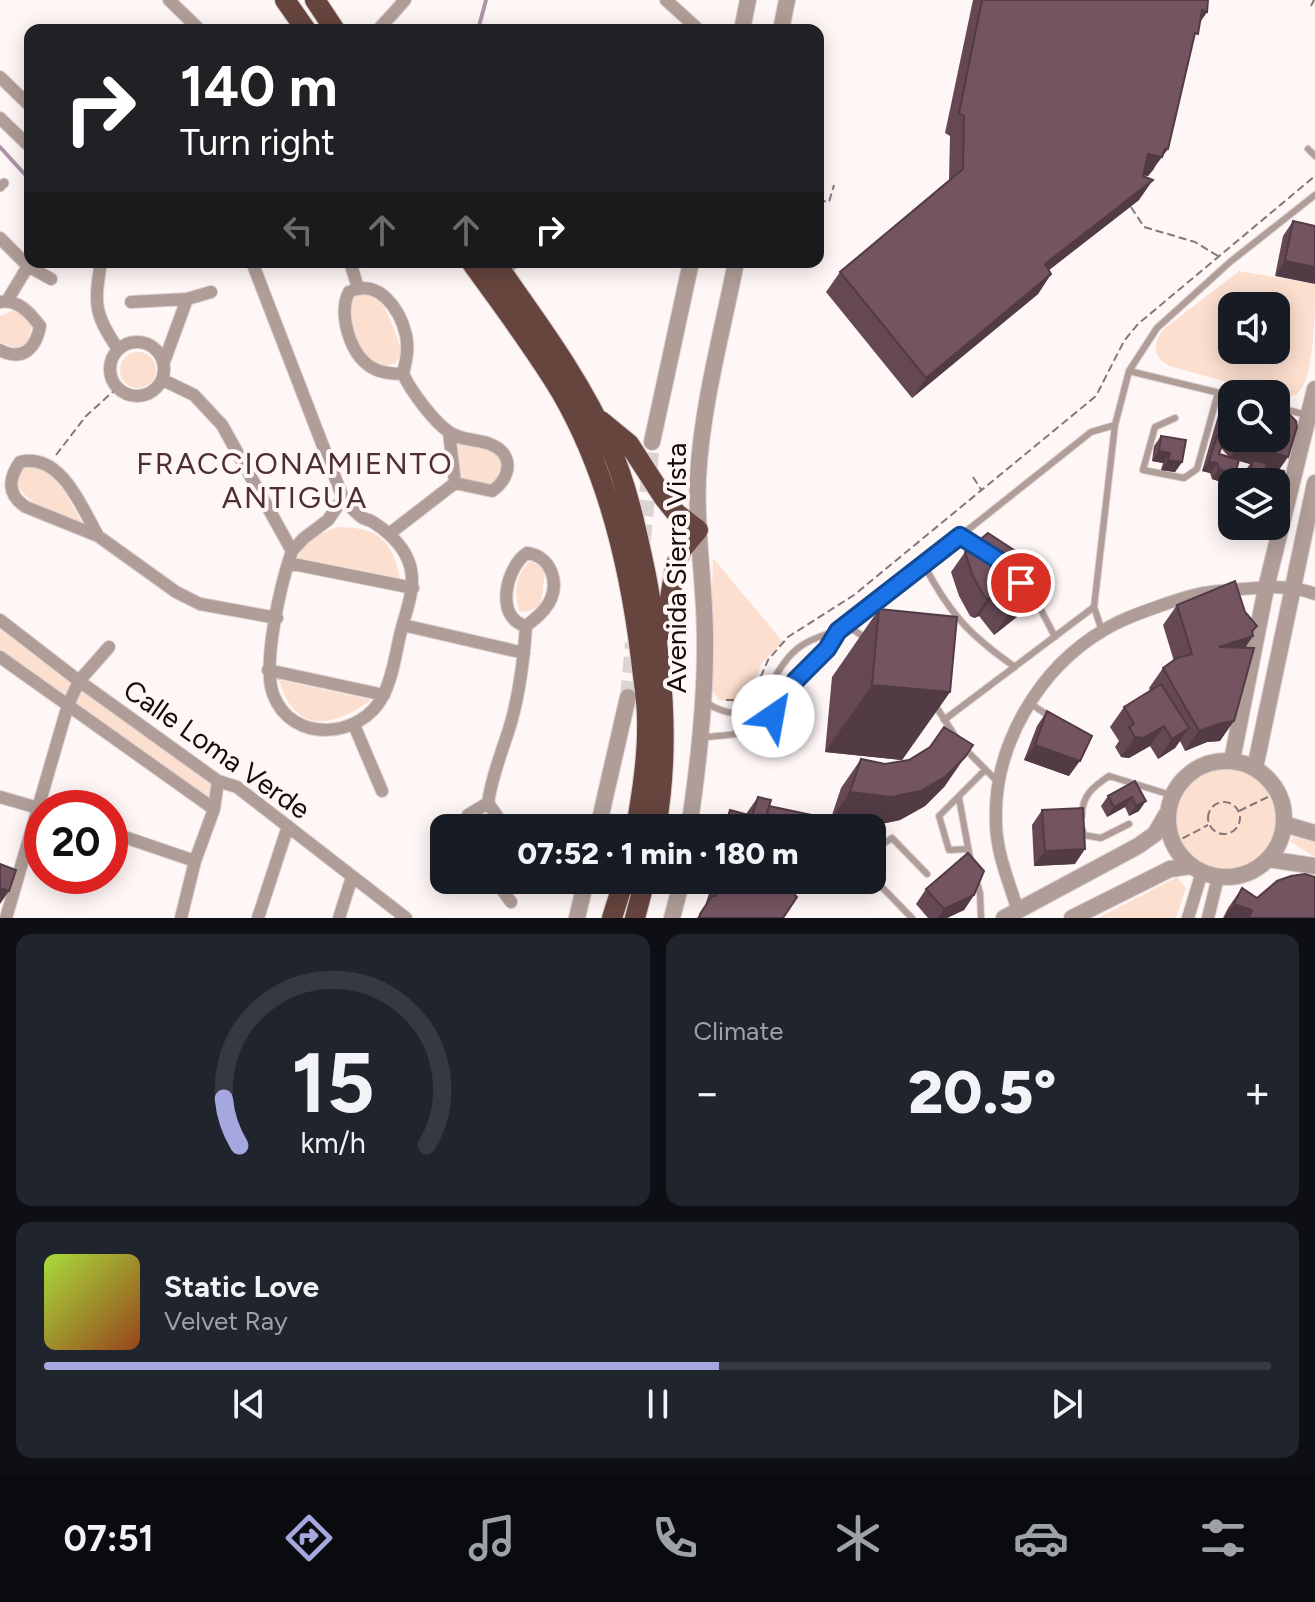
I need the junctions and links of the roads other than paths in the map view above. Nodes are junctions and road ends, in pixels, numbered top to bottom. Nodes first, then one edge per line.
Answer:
1 (169, 0) edge
2 (282, 0) edge
3 (315, 0) edge
4 (405, 0) edge
5 (666, 0) edge
6 (748, 0) edge
7 (787, 0) edge
8 (194, 24) edge
9 (291, 24) edge
10 (301, 24) edge
11 (331, 24) edge
12 (383, 24) edge
13 (692, 24) edge
14 (743, 24) edge
15 (782, 24) edge
16 (0, 77) edge
17 (24, 100) edge
18 (0, 118) edge
19 (24, 141) edge
20 (1308, 149) dead end
21 (1315, 156) edge
22 (1315, 195) edge
23 (0, 238) edge
24 (24, 262) edge
25 (27, 268) edge
26 (32, 268) edge
27 (100, 268) edge
28 (254, 268) edge
29 (352, 268) edge
30 (469, 268) edge
31 (475, 268) edge
32 (507, 268) edge
33 (690, 268) edge
34 (735, 268) edge
35 (51, 279) dead end
36 (358, 288) junction
37 (211, 292) dead end
38 (496, 296) junction
39 (187, 299) junction
40 (4, 301) edge
41 (131, 302) dead end
42 (118, 349) junction
43 (0, 350) edge
44 (164, 362) junction
45 (1129, 371) junction
46 (403, 374) junction
47 (163, 380) junction
48 (1315, 389) edge
49 (1218, 393) joint
50 (1290, 410) edge
51 (1312, 415) edge
52 (594, 416) junction
53 (1175, 418) dead end
54 (1115, 425) junction
55 (449, 432) junction
56 (652, 442) tunnel mouth
57 (455, 483) junction
58 (1315, 483) edge
59 (343, 498) junction
60 (1311, 520) edge
61 (698, 530) junction
62 (389, 534) junction
63 (98, 536) junction
64 (960, 536) junction
65 (982, 549) edge
66 (290, 557) junction
67 (923, 563) junction
68 (1021, 583) edge
69 (413, 588) junction
70 (1266, 588) junction
71 (1292, 589) junction
72 (1315, 594) edge
73 (1094, 607) junction
74 (277, 618) junction
75 (0, 620) edge
76 (403, 625) junction
77 (526, 626) junction
78 (847, 626) junction
79 (838, 631) junction
80 (1102, 631) junction
81 (1055, 637) junction
82 (658, 638) junction
83 (869, 640) dead end
84 (109, 647) dead end
85 (524, 653) junction
86 (0, 657) edge
87 (1015, 667) junction
88 (268, 670) junction
89 (0, 671) edge
90 (27, 678) junction
91 (79, 681) junction
92 (384, 695) junction
93 (628, 697) tunnel mouth
94 (930, 697) edge
95 (711, 699) junction
96 (1028, 703) junction
97 (68, 705) junction
98 (1053, 719) edge
99 (944, 720) junction
100 (354, 725) junction
101 (701, 738) junction
102 (1232, 760) junction
103 (1255, 768) junction
104 (985, 770) junction
105 (218, 781) junction
106 (998, 782) junction
107 (44, 790) edge
108 (382, 791) dead end
109 (1171, 795) junction
110 (0, 797) edge
111 (959, 798) junction
112 (488, 803) junction
113 (24, 804) edge
114 (214, 809) junction
115 (1167, 813) junction
116 (470, 814) edge
117 (496, 814) edge
118 (601, 814) edge
119 (638, 814) edge
120 (658, 814) edge
121 (691, 814) edge
122 (1129, 824) dead end
123 (1284, 824) junction
124 (288, 826) junction
125 (1315, 833) edge
126 (128, 838) edge
127 (886, 842) edge
128 (967, 849) junction
129 (24, 858) edge
130 (1268, 859) junction
131 (195, 861) junction
132 (971, 861) edge
133 (1315, 866) edge
134 (974, 872) edge
135 (1203, 872) junction
136 (927, 874) dead end
137 (352, 877) junction
138 (886, 891) edge
139 (505, 894) edge
140 (583, 894) edge
141 (620, 894) edge
142 (641, 894) edge
143 (678, 894) edge
144 (511, 902) dead end
145 (1011, 914) edge
146 (6, 918) edge
147 (181, 918) edge
148 (258, 918) edge
149 (339, 918) edge
150 (406, 918) edge
151 (577, 918) edge
152 (612, 918) edge
153 (635, 918) edge
154 (672, 918) edge
155 (912, 918) edge
156 (981, 918) edge
157 (1072, 918) edge
158 (1188, 918) edge
159 (1208, 918) edge

1 - 8 street
2 - 9 street
2 - 10 highway
3 - 11 highway
4 - 12 street
5 - 13 street
6 - 14 street
7 - 15 street
16 - 17 street
18 - 19 street
20 - 21 lane
22 - 45 lane
23 - 24 street
25 - 40 street
26 - 35 street
27 - 42 street
28 - 59 street
29 - 36 street
30 - 38 street
31 - 38 highway
32 - 52 highway
33 - 56 street, Avenida Sierra Vista
34 - 61 street, Avenida Sierra Vista
36 - 46 street
36 - 46 street
37 - 39 street
38 - 119 highway
39 - 41 street
39 - 44 street
40 - 43 street
42 - 44 street
42 - 47 street
44 - 47 street
45 - 49 lane
45 - 54 lane
46 - 55 street
47 - 66 street
48 - 51 street
49 - 53 lane
50 - 51 lane
51 - 70 street
52 - 61 highway
52 - 82 highway
54 - 64 lane
54 - 73 lane
55 - 57 street
55 - 57 street
57 - 62 street
58 - 60 street
59 - 62 street
59 - 66 street
60 - 71 street
61 - 82 highway
61 - 95 street, Avenida Sierra Vista
62 - 69 street
63 - 63 street
63 - 74 street
64 - 65 lane
64 - 67 lane
66 - 69 street
66 - 74 street
67 - 78 lane
67 - 87 lane
68 - 81 lane
69 - 76 street
70 - 71 street
70 - 80 street
70 - 102 street
71 - 72 street
71 - 103 street
73 - 80 lane
73 - 81 lane
74 - 88 street
75 - 91 street, Calle Loma Verde
76 - 85 street
76 - 92 street
77 - 77 street
77 - 85 street
78 - 79 lane
78 - 83 lane
79 - 95 lane
79 - 101 lane
80 - 96 street
81 - 87 lane
82 - 120 highway
84 - 91 street
85 - 112 street
86 - 90 street, Calle Loma Verde
87 - 99 lane
88 - 92 street
88 - 100 street
89 - 90 street
90 - 97 street, Calle Loma Verde
91 - 97 street
91 - 105 street, Calle Loma Verde
92 - 100 street
93 - 118 street, Avenida Sierra Vista
94 - 99 lane
95 - 101 street, Avenida Sierra Vista
96 - 98 lane
96 - 106 street
97 - 107 street
97 - 114 street, Calle Loma Verde
99 - 104 lane
100 - 108 street
101 - 121 street, Avenida Sierra Vista
102 - 103 street
102 - 109 street
103 - 123 street
104 - 106 lane
104 - 111 lane
105 - 114 street
105 - 124 street, Calle Loma Verde
106 - 145 street
109 - 115 street
109 - 122 lane
110 - 113 street
111 - 128 lane
111 - 128 lane
112 - 116 street
112 - 117 street
114 - 131 street
115 - 135 street
115 - 145 street
123 - 125 street
123 - 130 street
124 - 137 street, Calle Loma Verde
124 - 148 street
126 - 131 street
127 - 136 lane
128 - 132 lane
129 - 146 street
130 - 133 street
130 - 135 street
131 - 147 street
134 - 156 lane
135 - 157 street
135 - 158 street
135 - 159 street
137 - 149 street
137 - 150 street, Calle Loma Verde
138 - 155 lane
139 - 144 street
140 - 151 street
141 - 152 highway
142 - 153 highway
143 - 154 street

